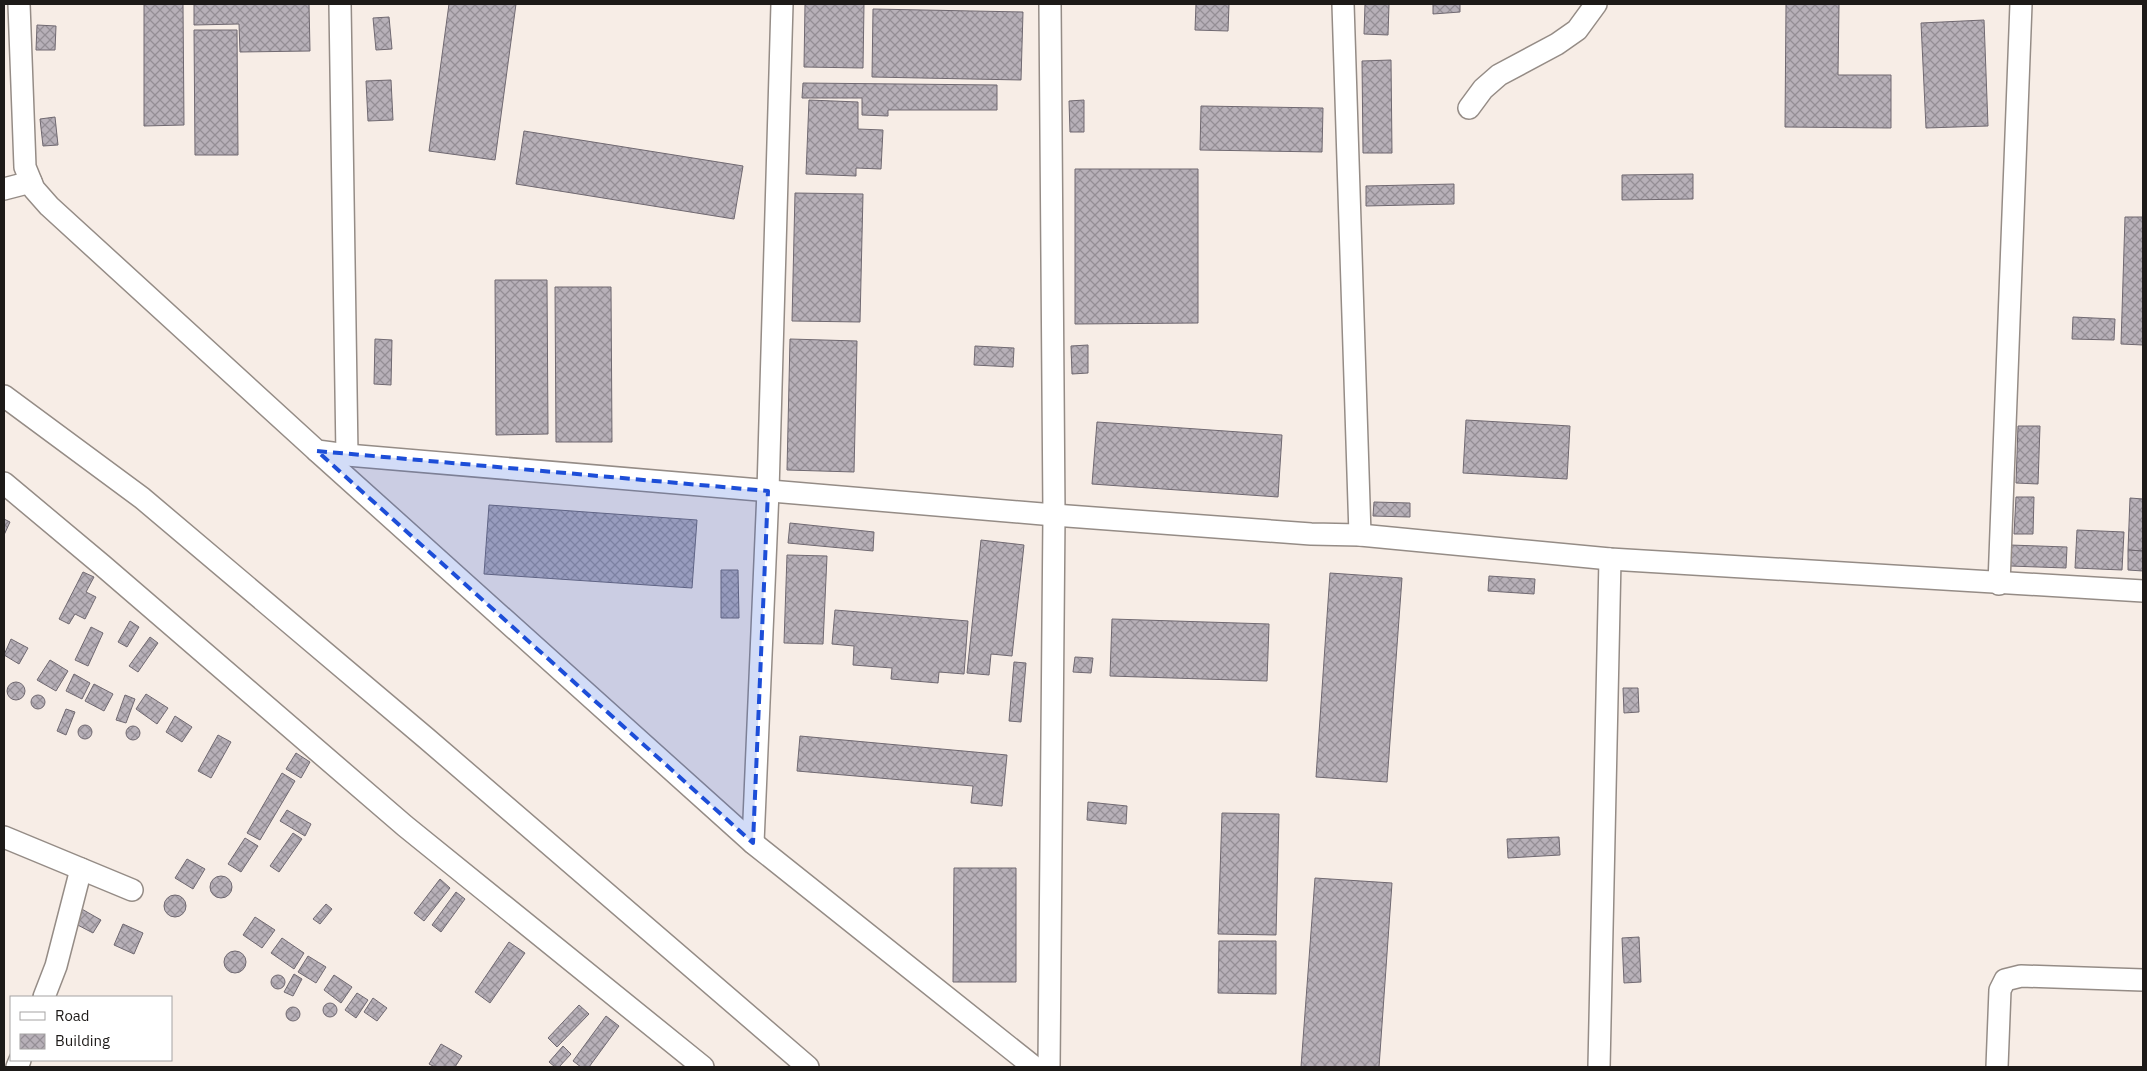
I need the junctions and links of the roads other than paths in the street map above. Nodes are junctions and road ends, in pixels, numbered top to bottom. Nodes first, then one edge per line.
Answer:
1 (19, 4) edge
2 (340, 4) edge
3 (782, 4) edge
4 (1050, 4) edge
5 (1343, 4) edge
6 (1596, 4) edge
7 (2021, 4) edge
8 (1469, 108) dead end
9 (31, 182) junction
10 (4, 189) edge
11 (4, 396) edge
12 (317, 451) junction
13 (347, 455) junction
14 (4, 483) edge
15 (768, 491) junction
16 (1054, 515) junction
17 (1360, 534) junction
18 (1610, 558) junction
19 (1999, 584) junction
20 (2143, 592) edge
21 (4, 837) edge
22 (753, 842) junction
23 (81, 869) junction
24 (132, 890) dead end
25 (2143, 980) edge
26 (44, 996) edge
27 (703, 1067) edge
28 (808, 1067) edge
29 (1034, 1067) edge
30 (1049, 1067) edge
31 (1600, 1067) edge
32 (1997, 1067) edge

1 - 9 street
2 - 13 street
3 - 15 street
4 - 16 street
5 - 17 street
6 - 8 street
7 - 19 street
9 - 10 street
9 - 12 street
11 - 28 street
12 - 13 street
12 - 22 street
13 - 15 street
14 - 27 street
15 - 16 street
15 - 22 street
16 - 17 street
16 - 30 street
17 - 18 street
18 - 19 street
18 - 31 street
19 - 20 street
21 - 23 street
22 - 29 street
23 - 24 street
23 - 26 street
25 - 32 street

